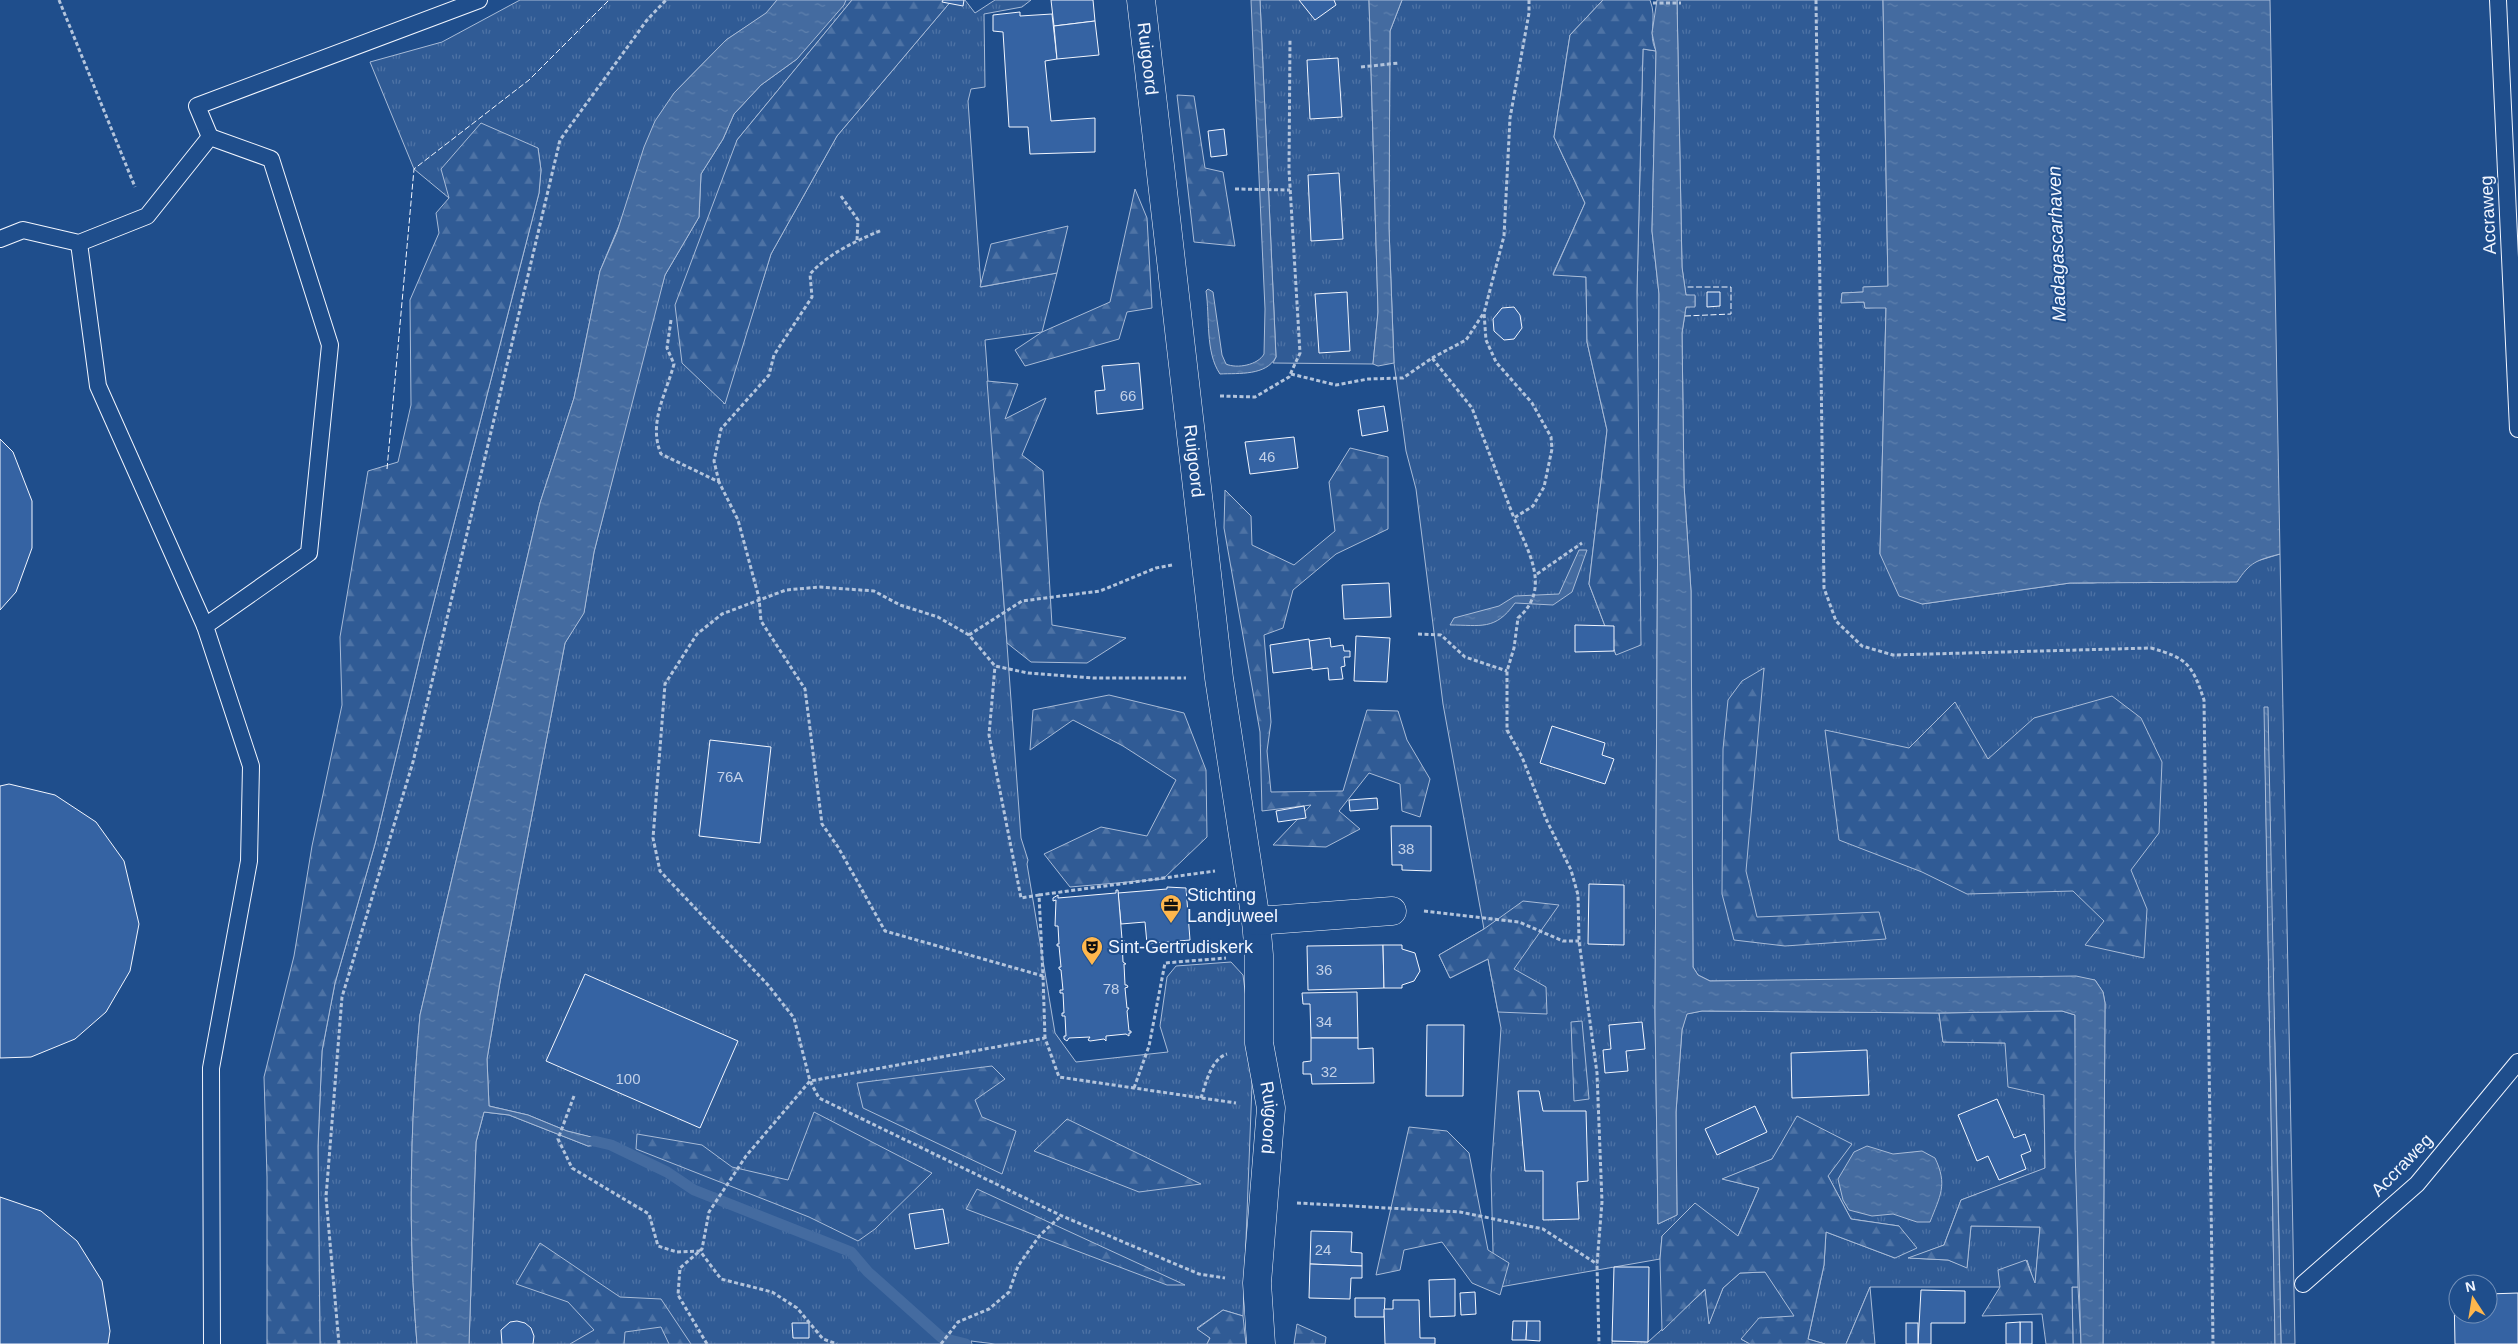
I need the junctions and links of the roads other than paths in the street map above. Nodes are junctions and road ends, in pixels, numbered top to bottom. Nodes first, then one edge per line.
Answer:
1 (479, 0) edge
2 (1141, 0) edge
3 (2498, 0) edge
4 (210, 137) junction
5 (0, 239) edge
6 (79, 242) junction
7 (2516, 347) edge
8 (2518, 429) edge
9 (205, 626) junction
10 (1392, 911) road end
11 (1256, 921) junction
12 (2518, 1062) edge
13 (2303, 1284) dead end
14 (212, 1344) edge
15 (1261, 1344) edge

1 - 4 lane
2 - 11 street, Ruigoord
3 - 7 lane, Accraweg
4 - 6 lane
4 - 9 lane
5 - 6 lane
6 - 9 lane
7 - 8 lane, Accraweg
9 - 14 lane
10 - 11 street
11 - 15 street, Ruigoord
12 - 13 lane, Accraweg

